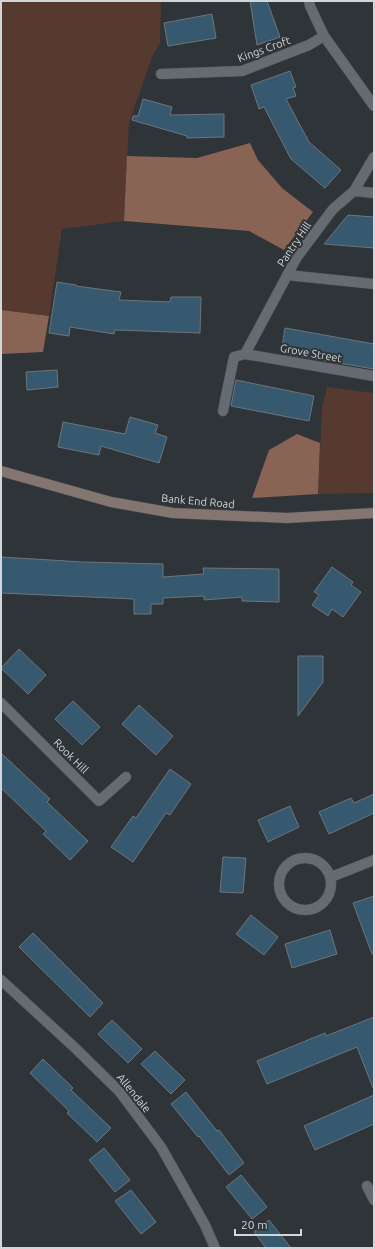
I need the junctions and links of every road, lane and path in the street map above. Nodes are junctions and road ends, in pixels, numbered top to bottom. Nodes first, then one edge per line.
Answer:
1 (309, 1) edge
2 (324, 36) junction
3 (161, 74) dead end
4 (374, 106) edge
5 (374, 157) edge
6 (354, 191) junction
7 (374, 193) edge
8 (287, 275) junction
9 (374, 284) edge
10 (245, 354) junction
11 (374, 376) edge
12 (223, 411) dead end
13 (1, 471) edge
14 (374, 513) edge
15 (1, 703) edge
16 (126, 777) dead end
17 (374, 860) edge
18 (331, 878) junction
19 (2, 984) edge
20 (367, 1186) dead end
21 (374, 1200) edge
22 (215, 1248) edge

1 - 2 street
2 - 3 street, Kings Croft
2 - 4 street
5 - 6 street, Pantry Hill
6 - 7 street
6 - 8 street, Pantry Hill
8 - 9 street
8 - 10 street, Pantry Hill
10 - 11 street, Grove Street
10 - 12 street
13 - 14 street, Bank End Road
15 - 16 street, Rook Hill
17 - 18 street
18 - 18 street
19 - 22 street, Allendale
20 - 21 street

